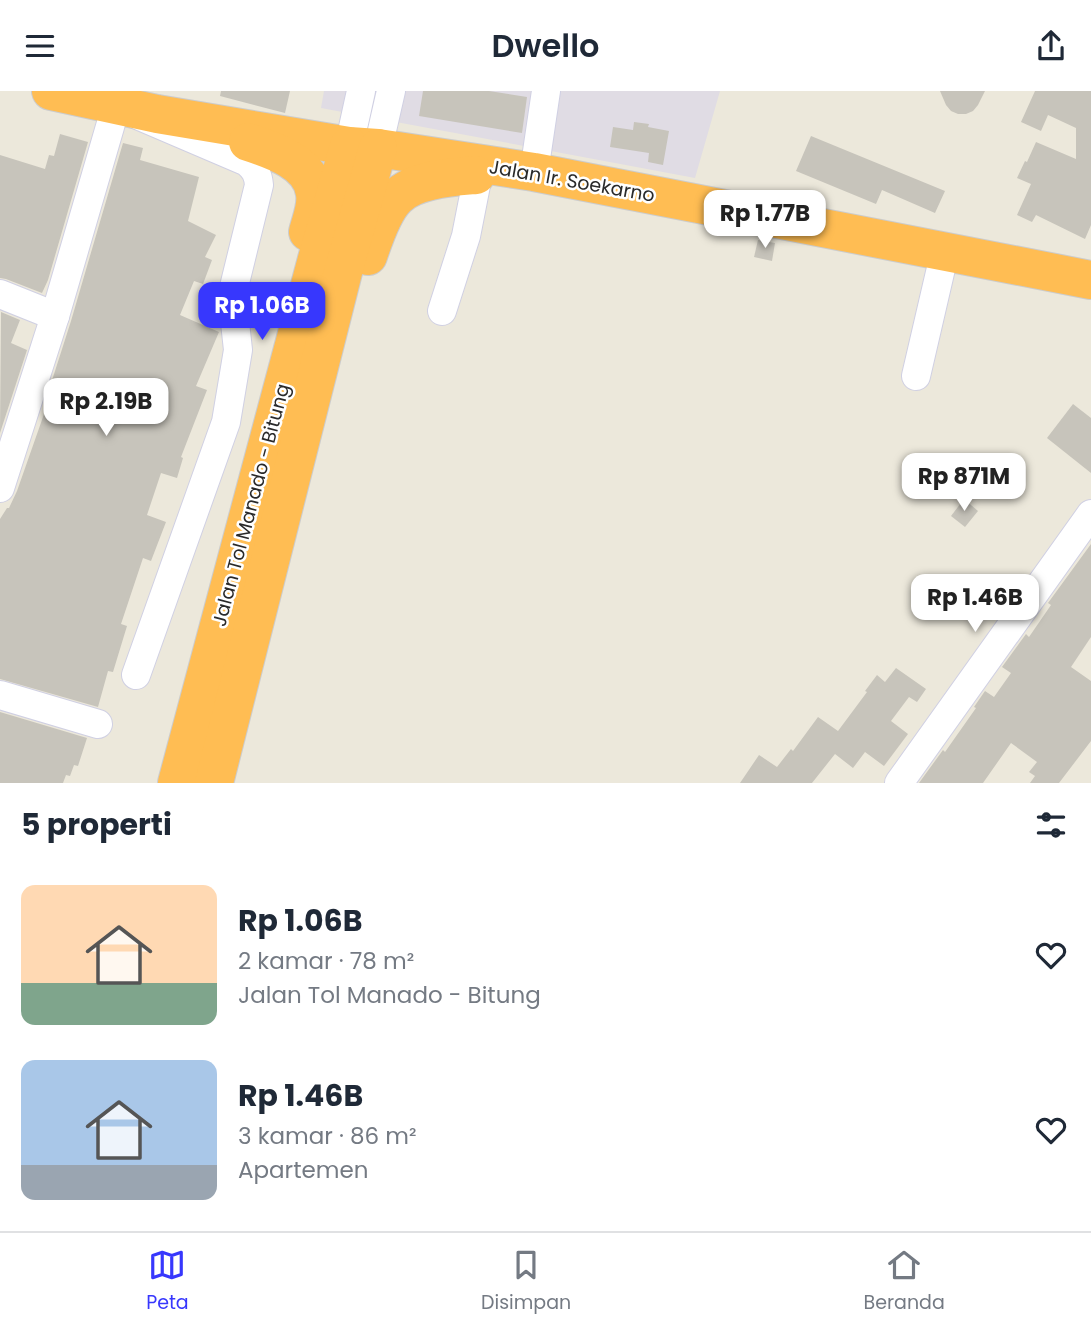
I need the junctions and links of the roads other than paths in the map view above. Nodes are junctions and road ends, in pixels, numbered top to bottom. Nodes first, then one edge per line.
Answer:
1 (51, 91) edge
2 (361, 91) edge
3 (391, 91) edge
4 (546, 91) edge
5 (116, 106) junction
6 (157, 114) junction
7 (363, 147) junction
8 (534, 172) junction
9 (478, 175) junction
10 (945, 251) junction
11 (1088, 271) edge
12 (0, 294) edge
13 (442, 311) dead end
14 (55, 316) junction
15 (916, 376) dead end
16 (293, 406) junction
17 (0, 488) edge
18 (1091, 513) edge
19 (136, 675) dead end
20 (0, 695) edge
21 (98, 724) dead end
22 (177, 783) edge
23 (214, 783) edge
24 (899, 783) edge

1 - 5 highway, Jalan Ir. Soekarno
2 - 7 street
3 - 7 street
4 - 8 street
5 - 6 highway, Jalan Ir. Soekarno
5 - 14 street
5 - 19 street
6 - 7 highway, Jalan Ir. Soekarno
6 - 16 highway
7 - 8 highway, Jalan Ir. Soekarno
7 - 16 highway, Jalan Tol Manado - Bitung
8 - 9 highway
8 - 10 highway, Jalan Ir. Soekarno
9 - 13 street
9 - 16 highway
10 - 11 highway, Jalan Ir. Soekarno
10 - 15 street
12 - 14 street
14 - 17 street
16 - 22 highway, Jalan Tol Manado - Bitung
16 - 23 highway, Jalan Tol Manado - Bitung
18 - 24 street
20 - 21 street

